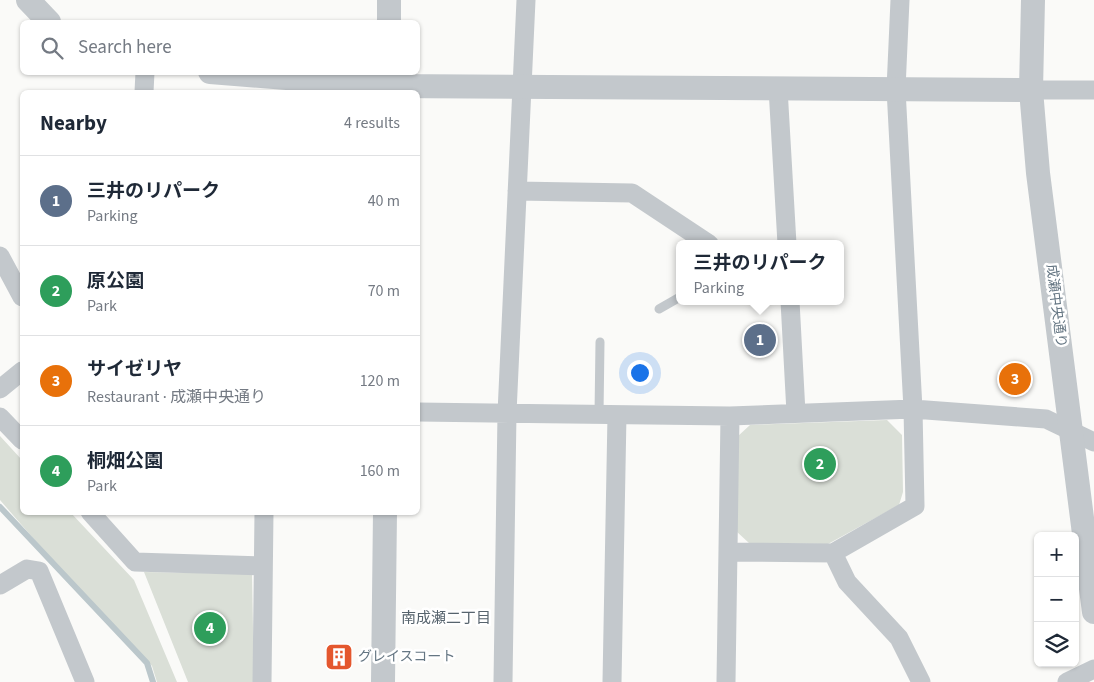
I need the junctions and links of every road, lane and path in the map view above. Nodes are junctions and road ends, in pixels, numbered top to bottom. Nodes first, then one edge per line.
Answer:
1 (28, 0) edge
2 (389, 0) edge
3 (526, 0) edge
4 (900, 0) edge
5 (1033, 0) edge
6 (47, 20) edge
7 (389, 20) edge
8 (145, 75) edge
9 (255, 75) edge
10 (389, 84) edge
11 (522, 87) junction
12 (778, 88) junction
13 (896, 89) junction
14 (144, 90) edge
15 (1031, 90) junction
16 (1094, 90) edge
17 (517, 192) junction
18 (703, 240) edge
19 (787, 240) edge
20 (0, 256) edge
21 (20, 293) edge
22 (676, 299) edge
23 (790, 305) edge
24 (659, 309) dead end
25 (600, 342) dead end
26 (20, 373) edge
27 (0, 389) edge
28 (913, 409) junction
29 (420, 412) edge
30 (507, 413) junction
31 (796, 413) junction
32 (608, 414) junction
33 (730, 416) junction
34 (0, 417) edge
35 (1072, 431) junction
36 (20, 438) edge
37 (1094, 442) edge
38 (93, 515) edge
39 (264, 515) edge
40 (385, 515) edge
41 (728, 552) junction
42 (833, 553) junction
43 (262, 566) junction
44 (0, 585) edge
45 (1094, 612) edge
46 (1094, 669) edge
47 (85, 682) edge
48 (262, 682) edge
49 (383, 682) edge
50 (503, 682) edge
51 (612, 682) edge
52 (726, 682) edge
53 (920, 682) edge
54 (1067, 682) edge

1 - 6 street
2 - 7 street
3 - 11 street
4 - 13 street
5 - 15 street, 成瀬中央通り
8 - 14 street
9 - 10 street
10 - 11 street
11 - 12 street
11 - 17 street
12 - 13 street
12 - 19 street
13 - 15 street
13 - 28 street
15 - 16 street
15 - 35 street, 成瀬中央通り
17 - 18 street
17 - 30 street
20 - 21 street
22 - 24 lane
23 - 31 street
25 - 32 lane
26 - 27 street
28 - 31 street
28 - 35 street
28 - 42 street
29 - 30 street
30 - 32 street
30 - 50 street
31 - 33 street
32 - 33 street
32 - 51 street
33 - 41 street
34 - 36 street
35 - 37 street
35 - 45 street, 成瀬中央通り
38 - 43 street
39 - 43 street
40 - 49 street
41 - 42 street
41 - 52 street
42 - 53 street
43 - 48 street
44 - 47 street
46 - 54 street

